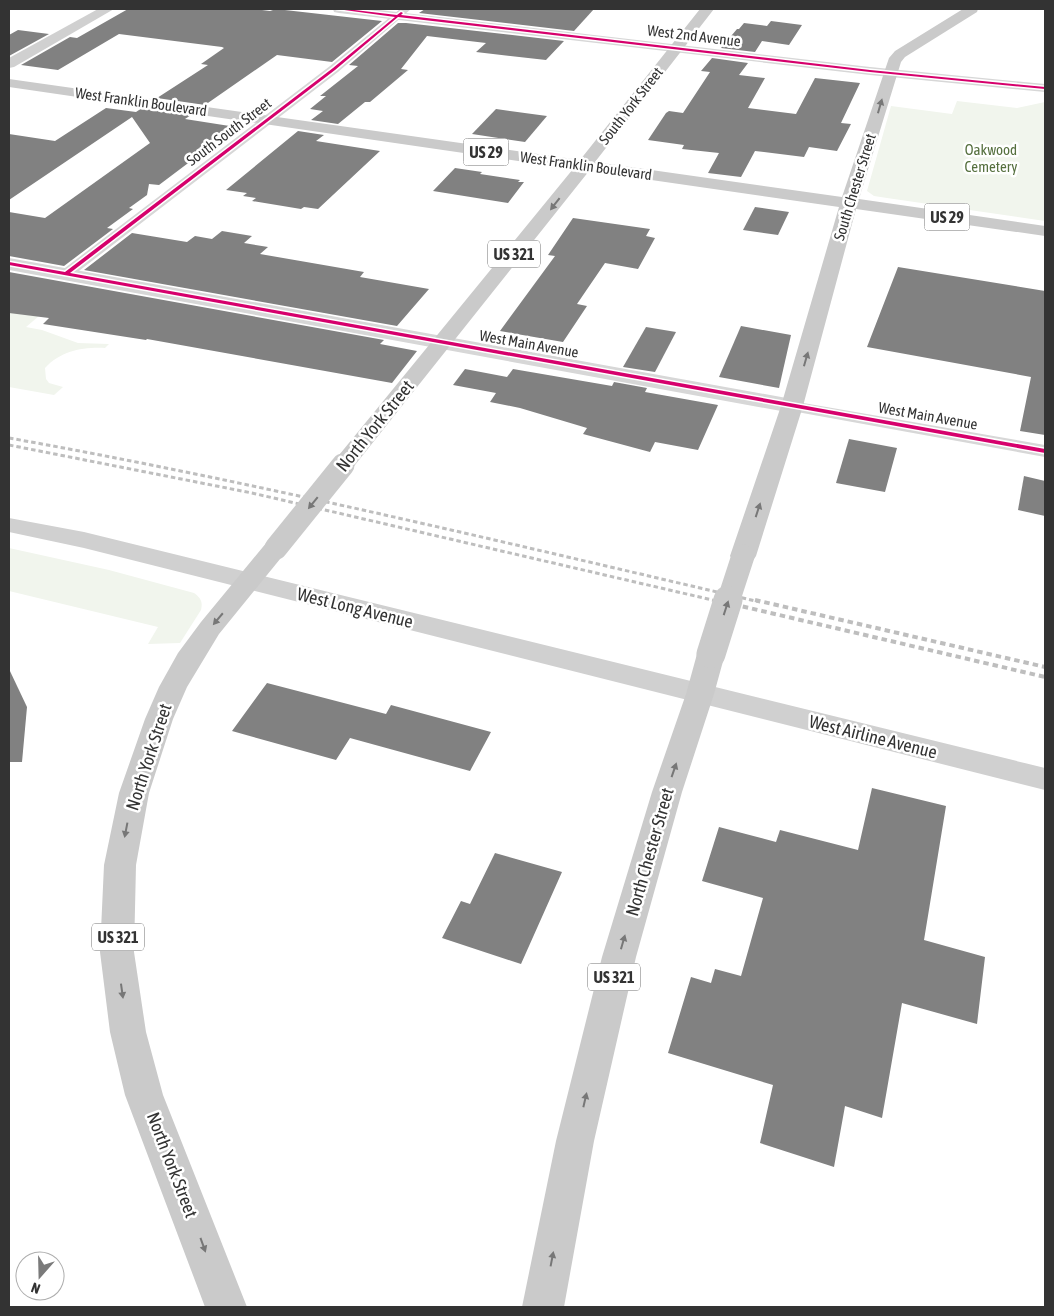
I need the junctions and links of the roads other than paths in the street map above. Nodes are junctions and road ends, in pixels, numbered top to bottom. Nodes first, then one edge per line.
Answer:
1 (107, 9) edge
2 (339, 9) edge
3 (707, 9) edge
4 (972, 9) edge
5 (402, 12) edge
6 (676, 48) junction
7 (9, 64) edge
8 (890, 73) junction
9 (9, 83) edge
10 (1045, 88) edge
11 (267, 120) junction
12 (585, 166) junction
13 (849, 203) junction
14 (1045, 231) edge
15 (9, 264) edge
16 (66, 274) junction
17 (442, 342) junction
18 (792, 406) junction
19 (1045, 451) edge
20 (9, 525) edge
21 (249, 581) junction
22 (700, 694) junction
23 (1045, 779) edge
24 (226, 1307) edge
25 (543, 1307) edge

1 - 7 main road
2 - 5 street, West 2nd Avenue
3 - 6 main road, South York Street / US 321
4 - 8 main road, South Chester Street / US 321
5 - 6 street, West 2nd Avenue
5 - 11 street, South South Street
6 - 8 street, West 2nd Avenue
6 - 12 main road, South York Street / US 321
8 - 10 street, West 2nd Avenue
13 -> 8 main road, South Chester Street / US 321
9 - 11 main road, West Franklin Boulevard / US 29
11 - 12 main road, West Franklin Boulevard / US 29
11 - 16 street, South South Street
12 - 13 main road, West Franklin Boulevard / US 29
12 -> 17 main road, South York Street / US 321
13 - 14 main road, West Franklin Boulevard / US 29
18 -> 13 main road, South Chester Street / US 321
15 - 16 street, West Main Avenue
16 - 17 street, West Main Avenue
17 - 18 street, West Main Avenue
17 -> 21 main road, North York Street / US 321, bridge
18 - 19 street, West Main Avenue
22 -> 18 main road, North Chester Street / US 321, bridge
20 - 21 main road, West Long Avenue
21 - 22 main road, West Long Avenue
21 -> 24 main road, North York Street / US 321
22 - 23 main road, West Airline Avenue
25 -> 22 main road, North Chester Street / US 321

